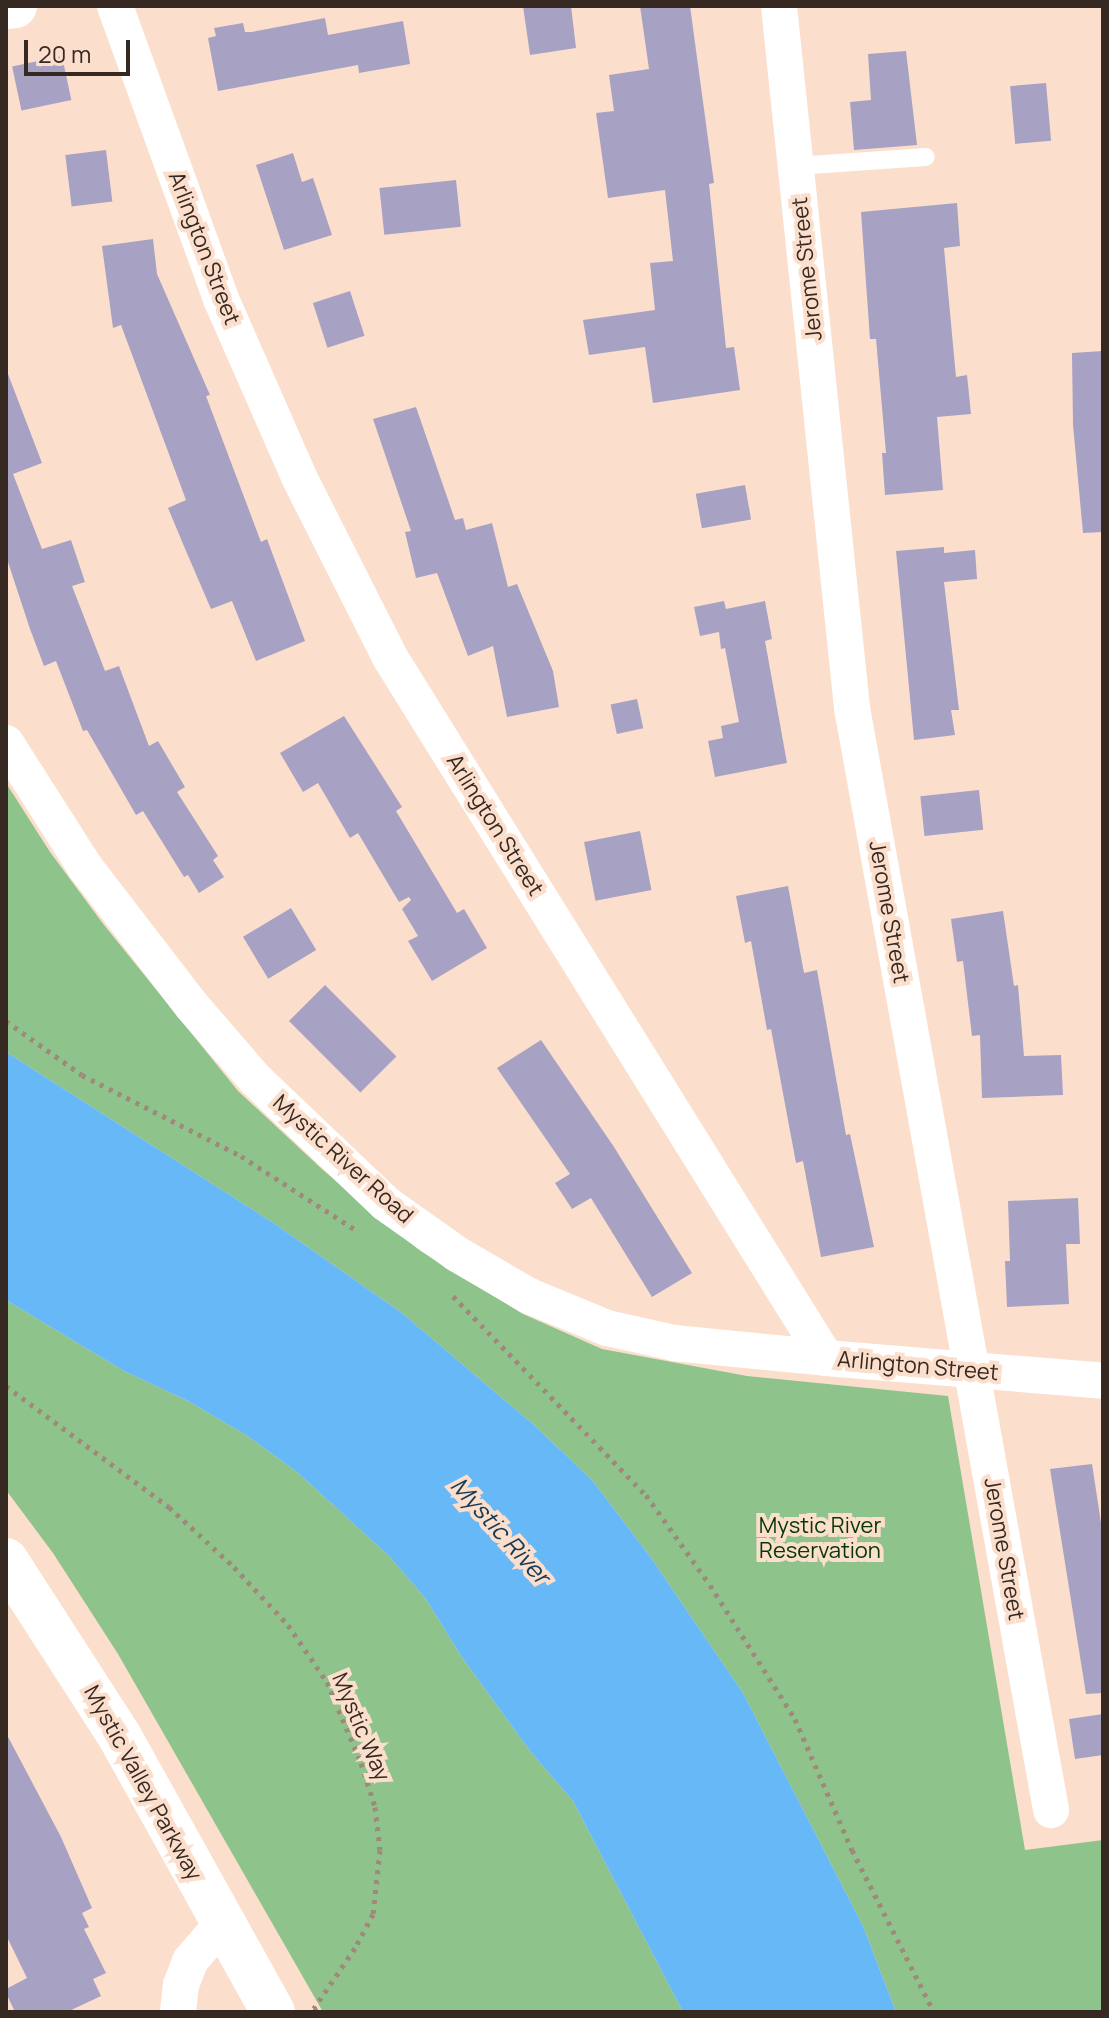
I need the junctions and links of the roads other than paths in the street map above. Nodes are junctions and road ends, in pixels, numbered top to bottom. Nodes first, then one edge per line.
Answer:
1 (15, 6) edge
2 (115, 6) edge
3 (779, 6) edge
4 (6, 7) edge
5 (926, 157) dead end
6 (796, 166) junction
7 (6, 743) edge
8 (826, 1358) junction
9 (972, 1370) junction
10 (1103, 1381) edge
11 (6, 1560) edge
12 (1051, 1810) dead end
13 (222, 1924) junction
14 (178, 2012) edge
15 (273, 2012) edge

1 - 4 main road
2 - 8 street, Arlington Street
3 - 6 street, Jerome Street
5 - 6 lane
6 - 9 street, Jerome Street
7 - 8 street, Mystic River Road
8 - 9 street, Arlington Street
9 - 10 street, Arlington Street
9 - 12 street, Jerome Street
11 - 13 main road, Mystic Valley Parkway
13 - 14 street
13 - 15 main road, Mystic Valley Parkway

